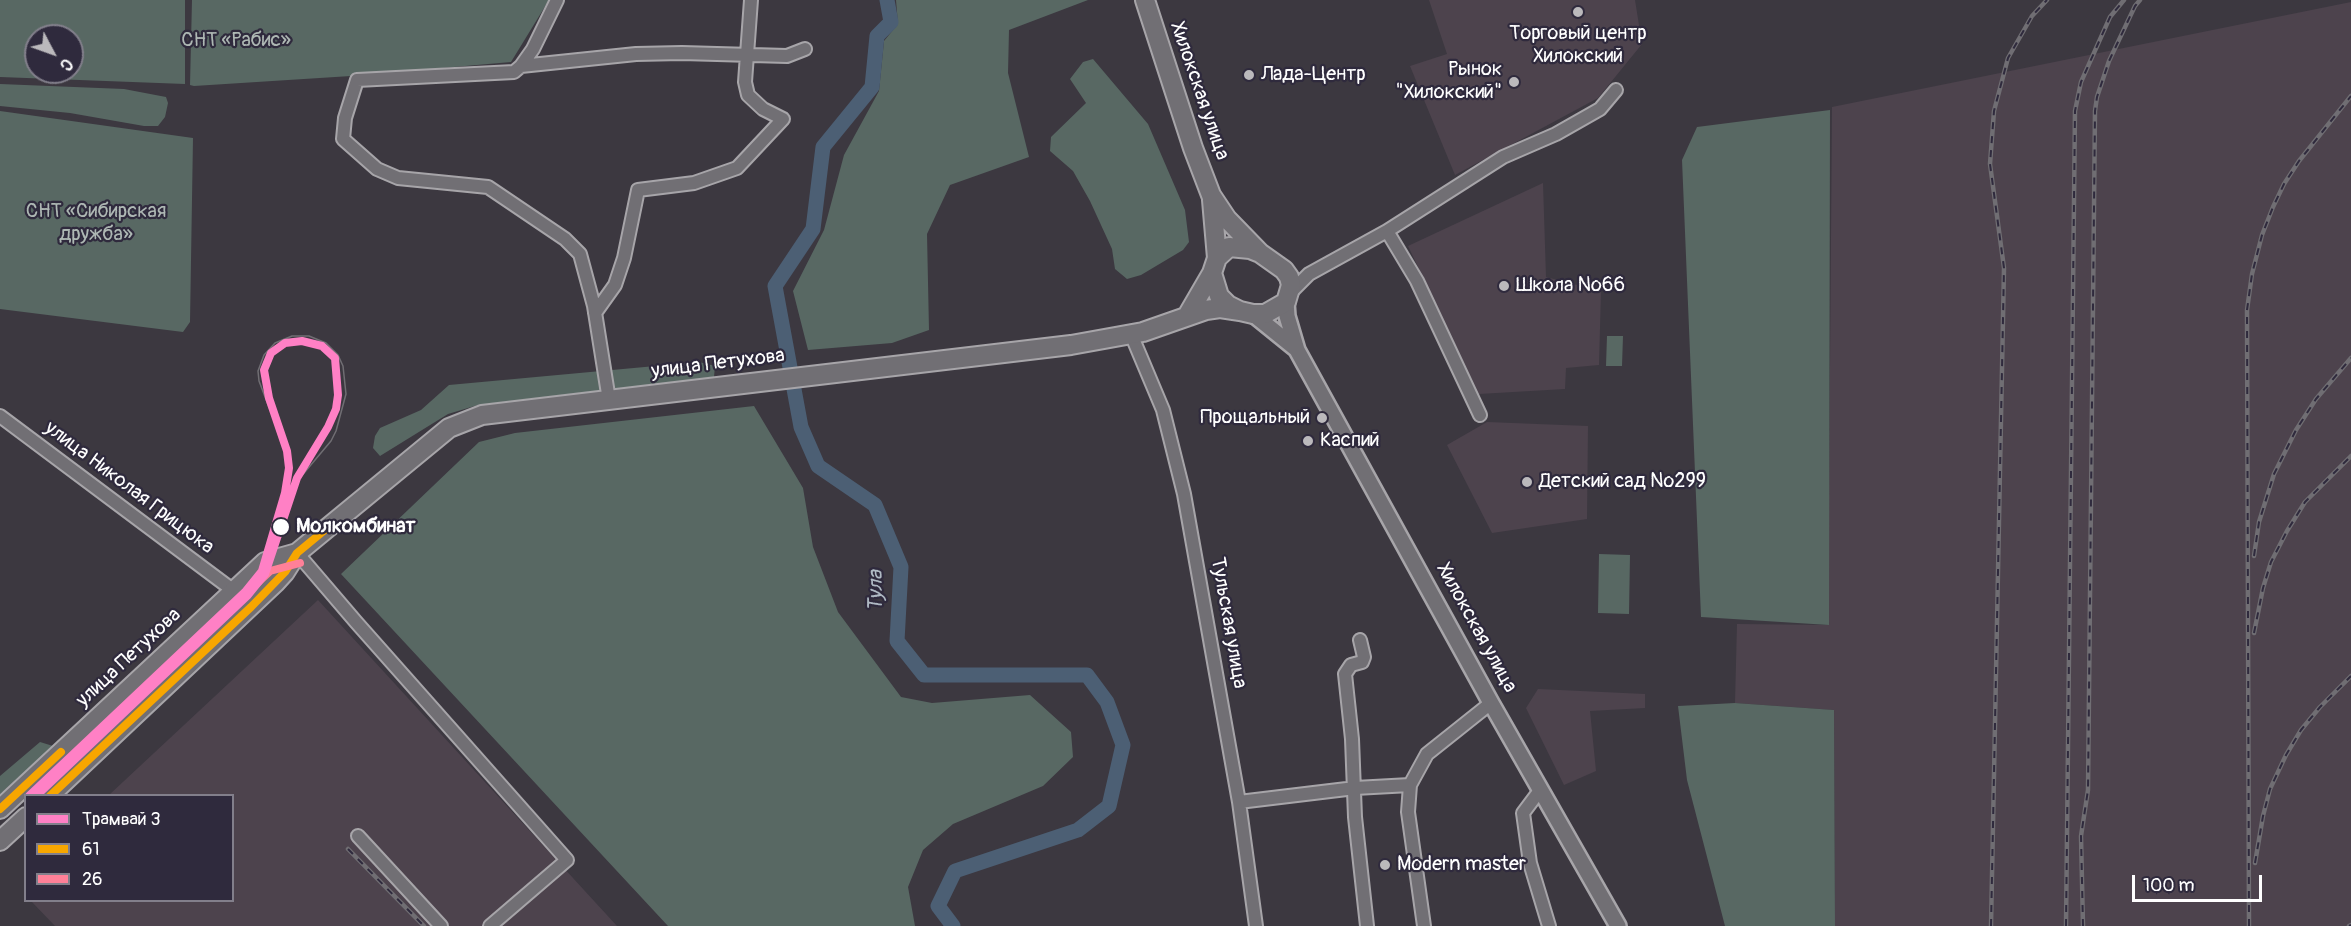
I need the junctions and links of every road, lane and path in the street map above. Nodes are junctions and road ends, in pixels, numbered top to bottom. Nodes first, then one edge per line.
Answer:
1 (557, 0) edge
2 (752, 0) edge
3 (1145, 0) edge
4 (806, 49) dead end
5 (746, 56) junction
6 (521, 66) junction
7 (1616, 90) dead end
8 (1211, 195) junction
9 (1387, 231) junction
10 (1260, 253) junction
11 (1214, 265) junction
12 (1284, 270) junction
13 (1309, 274) junction
14 (1288, 298) junction
15 (1247, 312) junction
16 (595, 313) junction
17 (1187, 316) junction
18 (1131, 334) junction
19 (1297, 350) junction
20 (609, 400) junction
21 (1480, 415) dead end
22 (0, 416) edge
23 (297, 552) junction
24 (234, 591) junction
25 (1360, 640) dead end
26 (1491, 703) junction
27 (1410, 785) junction
28 (1355, 788) junction
29 (1541, 789) junction
30 (49, 794) edge
31 (1239, 802) junction
32 (0, 809) edge
33 (24, 819) edge
34 (358, 836) dead end
35 (0, 841) edge
36 (441, 926) edge
37 (490, 926) edge
38 (1256, 926) edge
39 (1367, 926) edge
40 (1424, 926) edge
41 (1549, 926) edge
42 (1618, 926) edge

1 - 6 street
2 - 5 street
3 - 8 highway, Хилокская улица
4 - 5 street
5 - 6 street
5 - 16 street
6 - 16 street
7 - 9 street
8 - 10 highway
8 - 11 highway
9 - 13 street
9 - 21 street
10 - 11 highway
10 - 12 highway
11 - 15 highway
11 - 17 highway
12 - 13 street
12 - 14 highway
13 - 14 street
14 - 15 highway
14 - 19 main road
15 - 17 highway, улица Петухова
15 - 19 main road
16 - 20 street
17 - 18 highway, улица Петухова
18 - 20 highway, улица Петухова
18 - 31 street, Тульская улица
19 - 26 main road, Хилокская улица
20 - 23 highway, улица Петухова
22 - 24 street, улица Николая Грицюка
23 - 24 highway, улица Петухова
23 - 30 highway, улица Петухова
23 - 37 street
24 - 32 highway, улица Петухова
25 - 28 street
26 - 27 street
26 - 29 main road, Хилокская улица
27 - 28 street
27 - 40 street
28 - 31 street
28 - 39 street
29 - 41 street
29 - 42 main road, Хилокская улица
31 - 38 street, Тульская улица
33 - 35 highway
34 - 36 street

